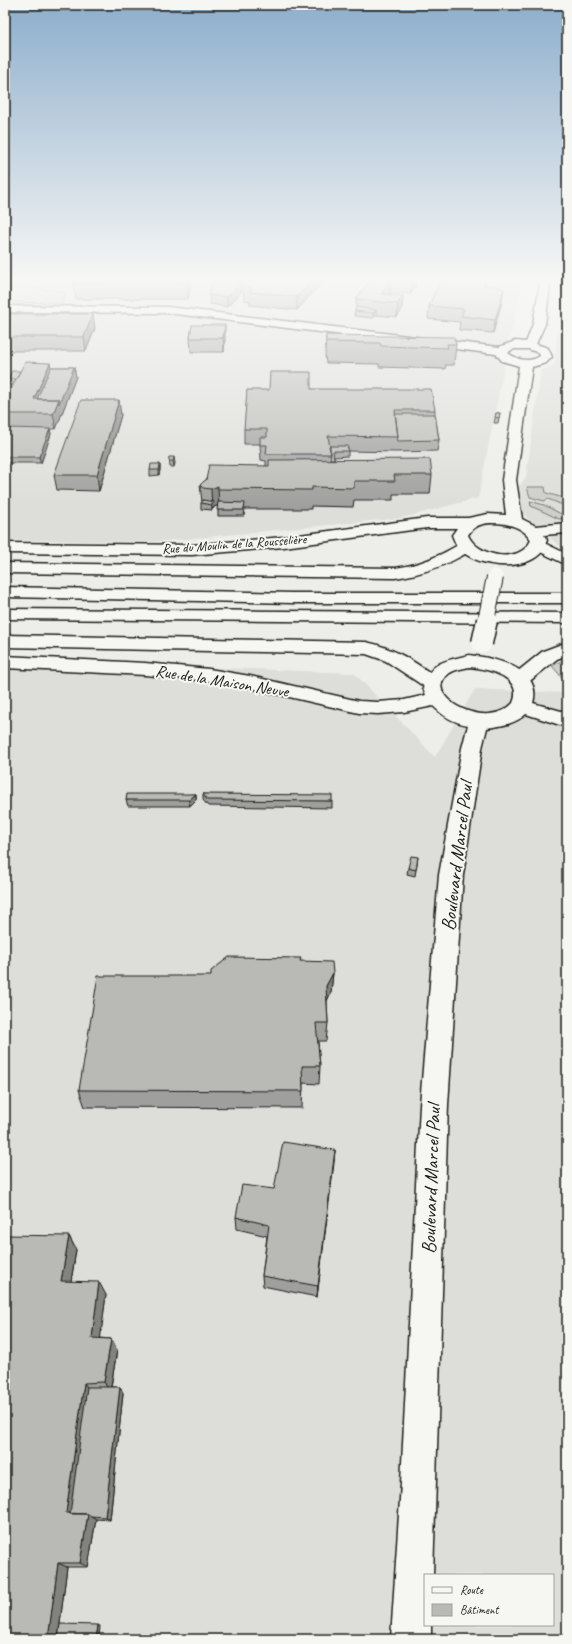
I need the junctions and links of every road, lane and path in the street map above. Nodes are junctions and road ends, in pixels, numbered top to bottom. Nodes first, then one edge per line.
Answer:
1 (502, 355) edge
2 (545, 355) edge
3 (526, 363) junction
4 (509, 480) junction
5 (477, 521) junction
6 (515, 522) junction
7 (414, 526) junction
8 (567, 528) edge
9 (536, 538) junction
10 (464, 543) junction
11 (5, 548) edge
12 (498, 560) junction
13 (567, 560) edge
14 (5, 568) edge
15 (5, 592) edge
16 (567, 598) edge
17 (5, 614) edge
18 (567, 618) edge
19 (5, 641) edge
20 (567, 648) edge
21 (5, 662) edge
22 (479, 662) junction
23 (519, 680) junction
24 (434, 691) junction
25 (522, 706) junction
26 (567, 718) edge
27 (479, 721) junction
28 (410, 1639) edge

1 - 3 main road
2 - 3 main road
3 - 4 main road
4 - 5 main road
4 - 6 main road
5 - 6 main road, Rue du Moulin de la Rousselière
5 - 7 main road, Rue du Moulin de la Rousselière
5 - 10 main road
6 - 9 main road, Rue du Moulin de la Rousselière
7 - 10 main road, Rue du Moulin de la Rousselière
7 - 11 main road, Rue du Moulin de la Rousselière
8 - 9 main road
9 - 12 main road
9 - 13 main road, Rue du Moulin de la Rousselière
10 - 12 main road, Rue du Moulin de la Rousselière
10 - 14 main road
12 - 22 main road, bridge
15 - 16 main road
17 - 18 main road
19 - 24 main road
20 - 23 main road
21 - 24 main road, Rue de la Maison Neuve
22 - 23 main road
22 - 24 main road
23 - 25 main road
24 - 27 main road
25 - 26 main road
25 - 27 main road
27 - 28 main road, Boulevard Marcel Paul

